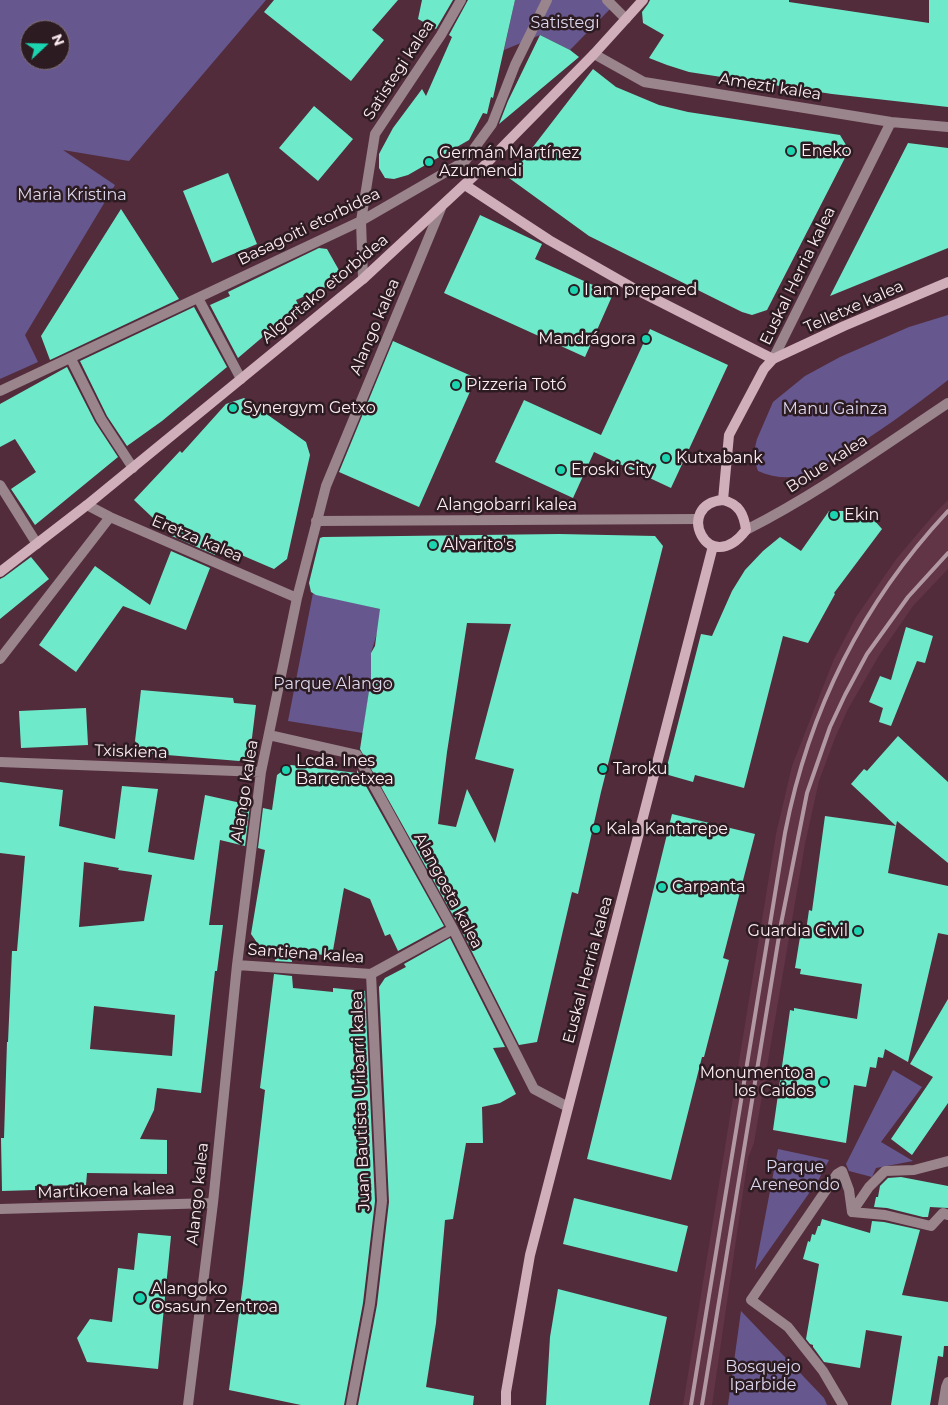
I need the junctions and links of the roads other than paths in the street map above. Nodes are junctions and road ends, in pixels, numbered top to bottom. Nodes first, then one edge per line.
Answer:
1 (461, 0) edge
2 (547, 0) edge
3 (607, 0) edge
4 (643, 0) edge
5 (626, 19) junction
6 (594, 54) junction
7 (891, 122) junction
8 (948, 127) edge
9 (464, 185) junction
10 (441, 208) junction
11 (361, 221) junction
12 (363, 279) junction
13 (948, 282) edge
14 (198, 298) junction
15 (71, 359) junction
16 (773, 359) junction
17 (242, 379) junction
18 (0, 391) edge
19 (948, 403) edge
20 (133, 468) junction
21 (0, 485) edge
22 (723, 500) junction
23 (87, 505) junction
24 (110, 517) junction
25 (698, 519) junction
26 (316, 520) junction
27 (746, 530) junction
28 (37, 544) junction
29 (713, 546) junction
30 (0, 572) edge
31 (297, 598) junction
32 (0, 659) edge
33 (268, 736) junction
34 (0, 762) edge
35 (261, 772) junction
36 (452, 929) junction
37 (237, 965) junction
38 (371, 974) junction
39 (568, 1107) junction
40 (948, 1161) edge
41 (213, 1203) junction
42 (0, 1210) edge
43 (852, 1212) junction
44 (948, 1215) edge
45 (948, 1382) edge
46 (188, 1405) edge
47 (351, 1405) edge
48 (506, 1405) edge
49 (843, 1405) edge
50 (943, 1405) edge

1 - 11 street, Satistegi kalea
2 - 11 street, Basagoiti etorbidea
3 - 5 street
4 - 5 street, Algortako etorbidea
5 - 6 street, Algortako etorbidea
6 - 7 street, Amezti kalea
6 - 9 street, Algortako etorbidea
7 - 8 street, Amezti kalea
7 - 16 street, Euskal Herria kalea
9 - 10 street, Algortako etorbidea
9 - 16 street
10 - 12 street, Algortako etorbidea
10 - 26 street, Alango kalea
11 - 12 street, Satistegi kalea
11 - 14 street, Basagoiti etorbidea
12 - 17 street, Algortako etorbidea
13 - 16 street, Telletxe kalea
14 - 15 street, Basagoiti etorbidea
14 - 17 street
15 - 18 street, Basagoiti etorbidea
15 - 20 street
16 - 22 street, Euskal Herria kalea
17 - 20 street, Algortako etorbidea
19 - 27 street, Bolue kalea
20 - 23 street, Algortako etorbidea
21 - 28 street
22 - 25 street
22 - 27 street
23 - 24 street, Eretza kalea
23 - 28 street, Algortako etorbidea
24 - 31 street, Eretza kalea
24 - 32 street
25 - 26 street, Alangobarri kalea
25 - 29 street
26 - 31 street, Alango kalea
27 - 29 street
28 - 30 street, Algortako etorbidea
29 - 39 street, Euskal Herria kalea
31 - 33 street, Alango kalea
33 - 35 street, Alango kalea
33 - 36 street, Alangoeta kalea
34 - 35 street, Txiskiena
35 - 37 street, Alango kalea
36 - 38 street, Santiena kalea
36 - 39 street, Alangoeta kalea
37 - 38 street, Santiena kalea
37 - 41 street, Alango kalea
38 - 47 street, Juan Bautista Uribarri kalea
39 - 48 street, Euskal Herria kalea
40 - 43 street
41 - 42 street, Martikoena kalea
41 - 46 street, Alango kalea
43 - 44 street
43 - 49 street
45 - 50 street

